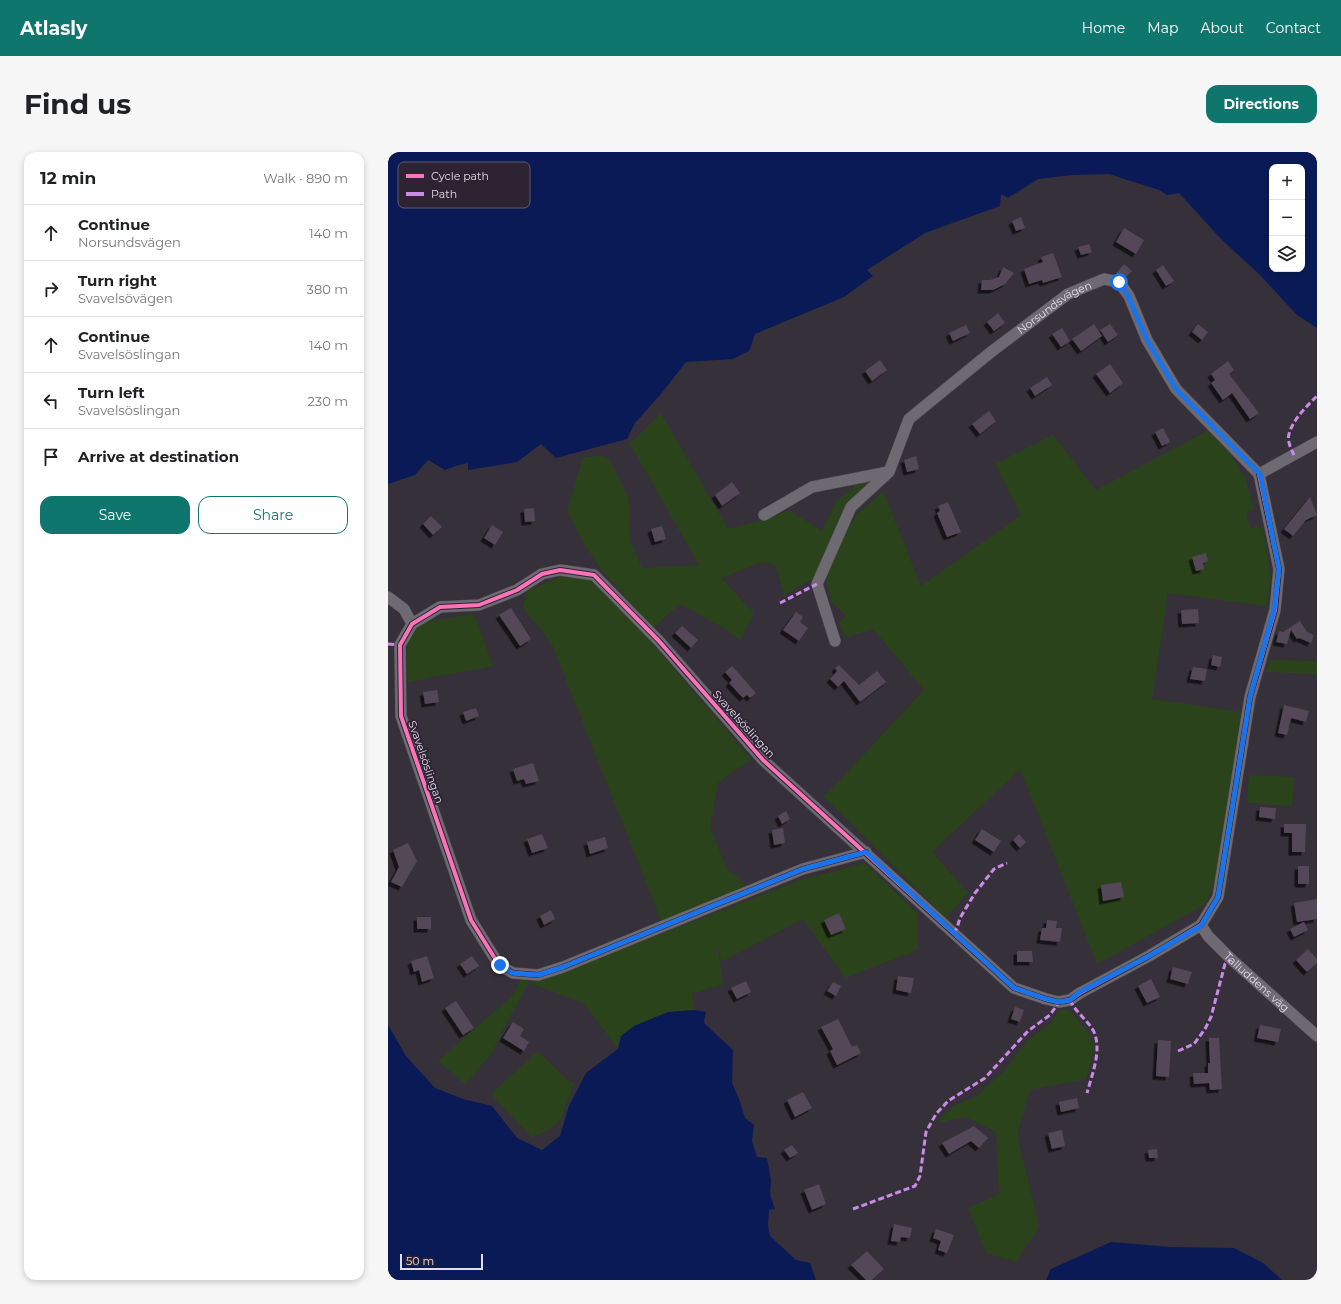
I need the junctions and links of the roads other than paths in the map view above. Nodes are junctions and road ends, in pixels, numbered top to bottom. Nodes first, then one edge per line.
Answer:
1 (1317, 442) edge
2 (889, 472) junction
3 (1260, 474) junction
4 (764, 515) dead end
5 (388, 597) edge
6 (412, 624) junction
7 (835, 641) dead end
8 (866, 852) junction
9 (1201, 926) junction
10 (1317, 1036) edge

1 - 3 street
2 - 3 street, Norsundsvägen
2 - 4 street
2 - 7 street, Norsundsvägen
3 - 9 street
5 - 6 street
6 - 8 street, Svavelsöslingan
6 - 8 street, Svavelsöslingan
8 - 9 street, Svavelsöslingan
9 - 10 street, Talluddens väg

